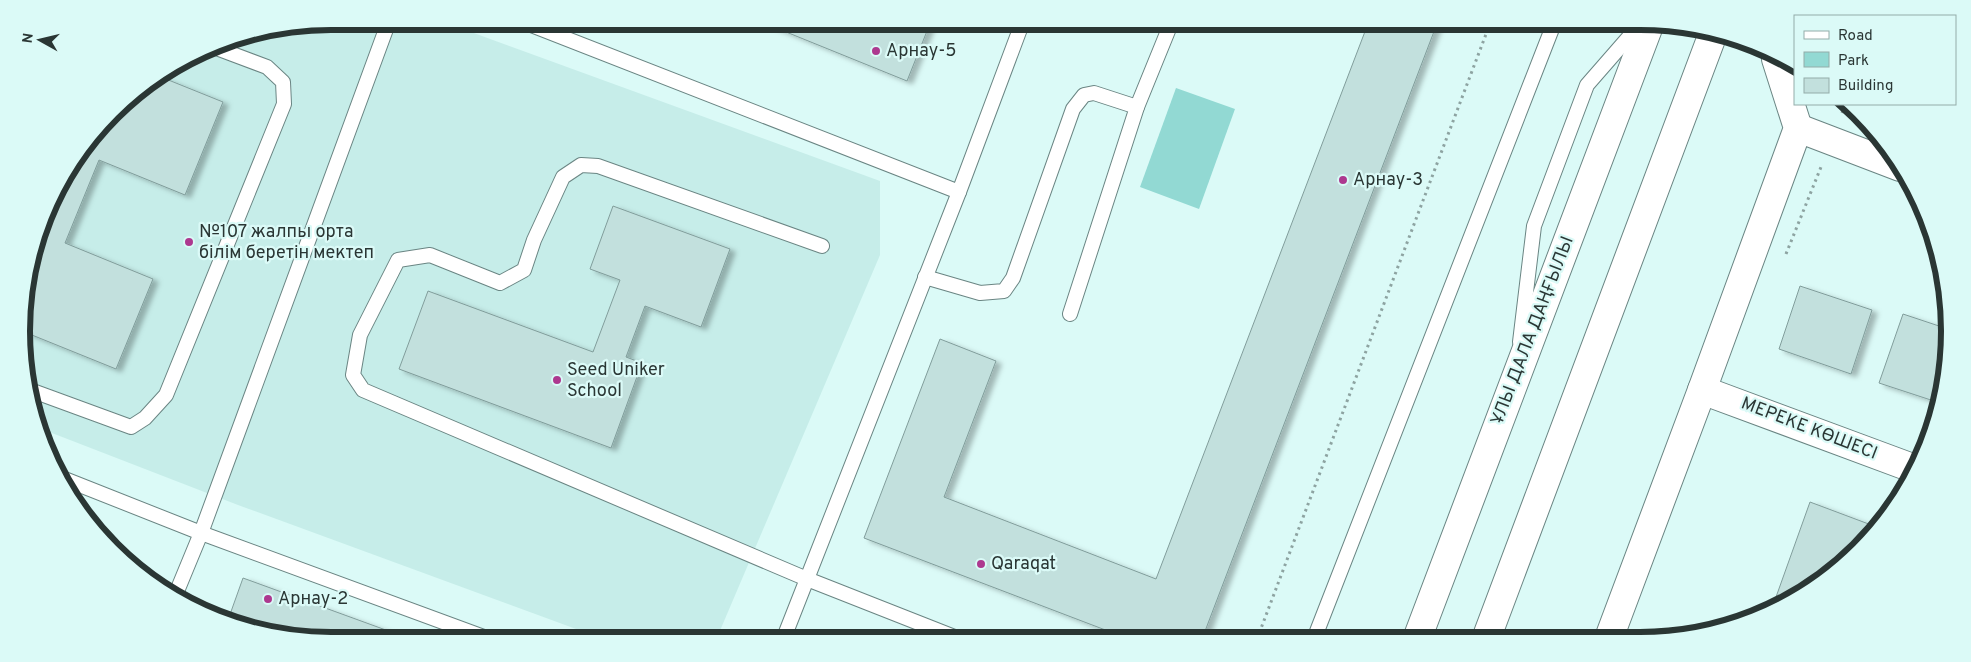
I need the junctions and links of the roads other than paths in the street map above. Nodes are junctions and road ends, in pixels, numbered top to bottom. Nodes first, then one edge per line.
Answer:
1 (386, 30) edge
2 (544, 30) edge
3 (1020, 30) edge
4 (1168, 30) edge
5 (1551, 30) edge
6 (1635, 30) edge
7 (1647, 30) edge
8 (1711, 39) edge
9 (223, 50) edge
10 (1777, 63) edge
11 (1137, 107) junction
12 (1798, 128) junction
13 (1876, 149) edge
14 (959, 192) junction
15 (822, 246) dead end
16 (925, 278) junction
17 (1070, 314) dead end
18 (1515, 378) junction
19 (1702, 390) junction
20 (37, 392) edge
21 (1909, 467) edge
22 (69, 481) edge
23 (201, 533) junction
24 (807, 579) junction
25 (177, 590) edge
26 (470, 632) edge
27 (786, 632) edge
28 (942, 632) edge
29 (1317, 632) edge
30 (1420, 632) edge
31 (1488, 632) edge
32 (1610, 632) edge

1 - 23 lane
2 - 14 lane
3 - 14 lane
4 - 11 lane
5 - 29 lane
6 - 18 lane
7 - 18 main road, ҰЛЫ ДАЛА ДАҢҒЫЛЫ
8 - 31 main road
9 - 20 lane
10 - 12 main road
11 - 16 lane
11 - 17 lane
12 - 13 main road
12 - 19 main road
14 - 16 lane
15 - 24 lane
16 - 24 lane
18 - 30 main road, ҰЛЫ ДАЛА ДАҢҒЫЛЫ
19 - 21 main road, МЕРЕКЕ КӨШЕСІ
19 - 32 main road
22 - 23 lane
23 - 25 lane
23 - 26 lane
24 - 27 lane
24 - 28 lane

